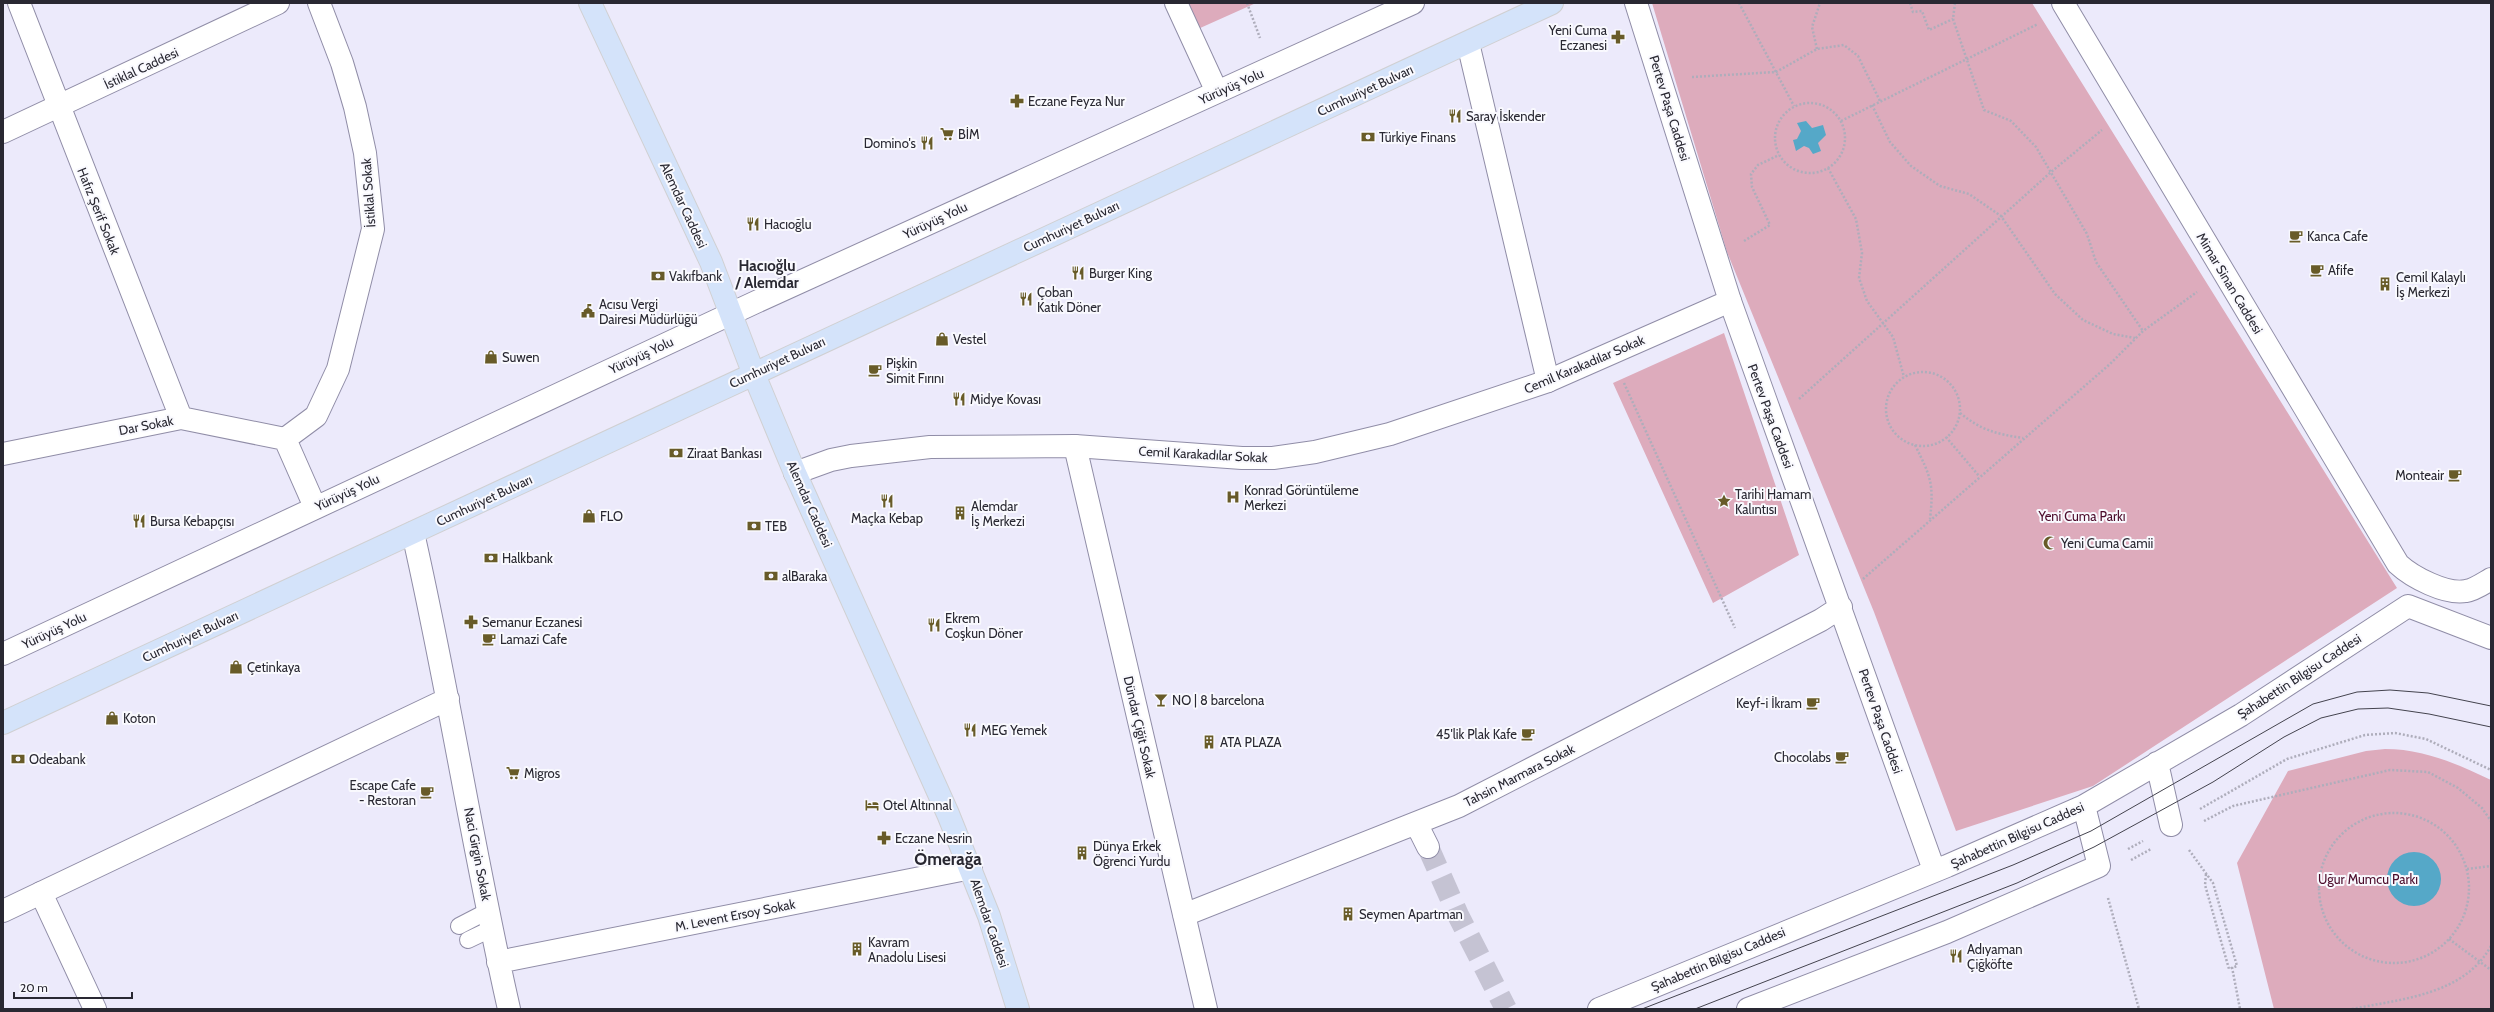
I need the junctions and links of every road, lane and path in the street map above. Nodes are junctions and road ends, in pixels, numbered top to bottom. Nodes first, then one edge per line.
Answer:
1 (19, 3) edge
2 (278, 3) edge
3 (319, 3) edge
4 (590, 3) edge
5 (1176, 3) edge
6 (1413, 3) edge
7 (1552, 3) edge
8 (1636, 3) edge
9 (1739, 3) edge
10 (1820, 3) edge
11 (1910, 3) edge
12 (1955, 3) edge
13 (2063, 3) edge
14 (1953, 19) junction
15 (2044, 22) dead end
16 (1468, 43) junction
17 (1817, 49) junction
18 (1966, 58) junction
19 (1776, 72) junction
20 (1690, 77) dead end
21 (1217, 92) junction
22 (1880, 101) junction
23 (1872, 105) junction
24 (1794, 106) junction
25 (58, 107) junction
26 (1841, 120) junction
27 (2108, 125) dead end
28 (3, 132) edge
29 (1779, 155) junction
30 (1828, 168) junction
31 (2051, 172) junction
32 (2001, 216) junction
33 (1715, 257) junction
34 (2201, 289) dead end
35 (1730, 301) junction
36 (731, 314) junction
37 (1883, 322) junction
38 (2143, 331) junction
39 (2136, 338) junction
40 (1611, 354) junction
41 (753, 372) junction
42 (1904, 377) junction
43 (1548, 381) junction
44 (1960, 413) junction
45 (181, 418) junction
46 (1771, 418) junction
47 (1946, 437) junction
48 (2023, 438) junction
49 (286, 439) junction
50 (1915, 445) junction
51 (1075, 446) junction
52 (3, 454) edge
53 (795, 473) junction
54 (1980, 476) junction
55 (315, 507) junction
56 (1930, 520) junction
57 (413, 534) junction
58 (2491, 579) edge
59 (1841, 607) junction
60 (2491, 638) edge
61 (3, 654) edge
62 (1748, 658) junction
63 (448, 699) junction
64 (3, 722) edge
65 (2157, 763) junction
66 (2491, 770) edge
67 (2084, 806) junction
68 (2491, 821) edge
69 (1416, 823) junction
70 (2199, 824) dead end
71 (2171, 826) junction
72 (2157, 846) dead end
73 (1428, 847) tunnel mouth
74 (2491, 866) edge
75 (971, 868) junction
76 (2467, 869) junction
77 (1934, 870) junction
78 (2100, 870) junction
79 (41, 893) junction
80 (3, 911) edge
81 (1184, 915) junction
82 (490, 920) junction
83 (459, 926) dead end
84 (2449, 939) junction
85 (468, 940) dead end
86 (2491, 946) edge
87 (498, 962) junction
88 (2230, 968) junction
89 (2491, 970) edge
90 (94, 1009) edge
91 (509, 1009) edge
92 (1018, 1009) edge
93 (1206, 1009) edge
94 (1599, 1009) edge
95 (1748, 1009) edge
96 (2139, 1009) edge
97 (2240, 1009) edge
98 (2352, 1009) edge

1 - 25 street, Hafız Şerif Sokak
2 - 25 street, İstiklal Caddesi
3 - 49 street, İstiklal Sokak
4 - 36 main road, Alemdar Caddesi
5 - 21 street
6 - 21 street, Yürüyüş Yolu
7 - 16 main road, Cumhuriyet Bulvarı
8 - 33 street, Pertev Paşa Caddesi
9 - 19 path
10 - 17 path
11 - 14 path
12 - 14 path
13 - 58 street, Mimar Sinan Caddesi
14 - 18 path
15 - 18 path
16 - 41 main road, Cumhuriyet Bulvarı
16 - 43 street
17 - 19 path
17 - 22 path
18 - 22 path
18 - 31 path
19 - 20 path
19 - 24 path
21 - 36 street, Yürüyüş Yolu
22 - 23 path
23 - 26 path
23 - 32 path
24 - 26 path
24 - 29 path
25 - 28 street, İstiklal Caddesi
25 - 45 street, Hafız Şerif Sokak
26 - 30 path
27 - 31 path
29 - 30 path
29 - 33 path
30 - 37 path
31 - 32 path
31 - 38 path
32 - 37 path
32 - 39 path
33 - 35 street, Pertev Paşa Caddesi
34 - 38 path
35 - 40 street, Cemil Karakadılar Sokak
35 - 46 street, Pertev Paşa Caddesi
36 - 41 main road, Alemdar Caddesi
36 - 55 street, Yürüyüş Yolu
37 - 42 path
37 - 46 path
38 - 39 path
39 - 48 path
40 - 43 street, Cemil Karakadılar Sokak
40 - 62 path
41 - 53 main road, Alemdar Caddesi
41 - 57 main road, Cumhuriyet Bulvarı
42 - 44 path
42 - 50 path
43 - 51 street, Cemil Karakadılar Sokak
44 - 47 path
44 - 48 path
45 - 49 street, Dar Sokak
45 - 52 street, Dar Sokak
46 - 59 street, Pertev Paşa Caddesi
47 - 50 path
47 - 54 path
48 - 54 path
49 - 55 street
50 - 56 path
51 - 53 street, Cemil Karakadılar Sokak
51 - 81 street, Dündar Çiğit Sokak
53 - 75 main road, Alemdar Caddesi
54 - 56 path
55 - 61 street, Yürüyüş Yolu
56 - 59 path
57 - 63 street, Naci Girgin Sokak
57 - 64 main road, Cumhuriyet Bulvarı
59 - 62 street, Tahsin Marmara Sokak
59 - 77 street, Pertev Paşa Caddesi
60 - 65 street, Şahabettin Bilgisu Caddesi
62 - 69 street, Tahsin Marmara Sokak
63 - 79 street
63 - 82 street, Naci Girgin Sokak
65 - 67 street, Şahabettin Bilgisu Caddesi
65 - 71 street
66 - 71 path
67 - 77 street, Şahabettin Bilgisu Caddesi
67 - 78 street
68 - 70 path
69 - 73 street
69 - 81 street, Tahsin Marmara Sokak
71 - 78 path
72 - 78 path
74 - 76 path
75 - 87 street, M. Levent Ersoy Sokak
75 - 92 main road, Alemdar Caddesi
76 - 84 path
76 - 84 path
77 - 94 street, Şahabettin Bilgisu Caddesi
78 - 95 street
78 - 96 path
79 - 80 street
79 - 90 street
81 - 93 street, Dündar Çiğit Sokak
82 - 83 lane
82 - 85 lane
82 - 87 street, Naci Girgin Sokak
84 - 89 path
86 - 98 path, bridge
87 - 91 street, Naci Girgin Sokak
88 - 88 path
88 - 97 path

